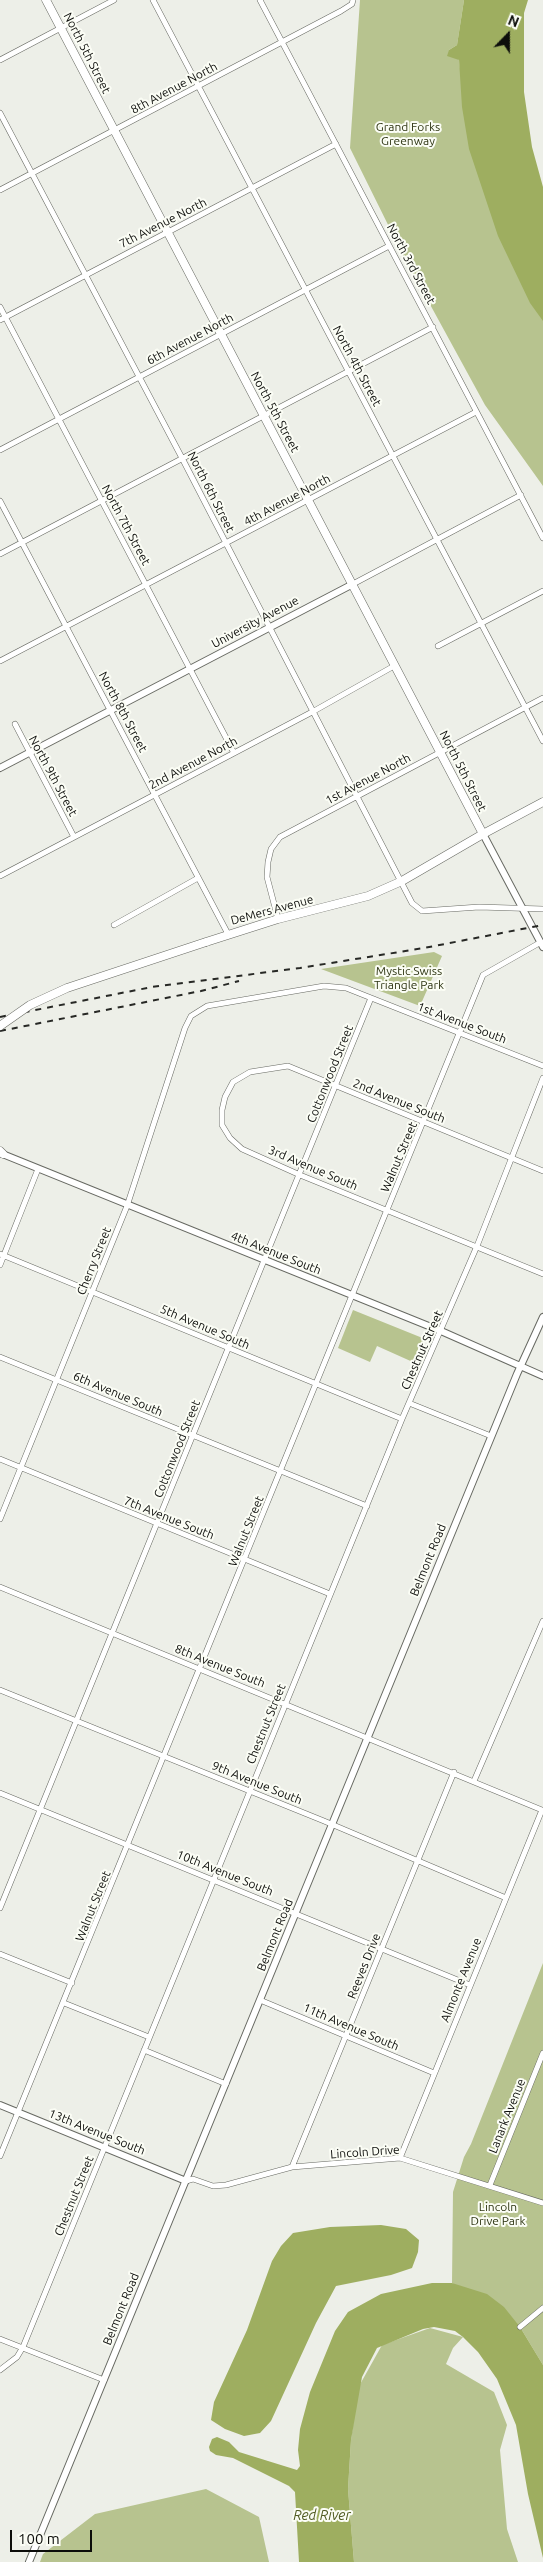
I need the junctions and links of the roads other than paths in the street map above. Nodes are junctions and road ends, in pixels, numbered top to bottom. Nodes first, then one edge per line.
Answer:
1 (46, 0) edge
2 (114, 0) edge
3 (153, 0) edge
4 (260, 0) edge
5 (353, 0) edge
6 (61, 28) junction
7 (282, 42) junction
8 (0, 60) edge
9 (198, 86) junction
10 (0, 113) edge
11 (114, 130) junction
12 (336, 144) junction
13 (32, 173) junction
14 (252, 188) junction
15 (0, 190) edge
16 (168, 232) junction
17 (389, 246) junction
18 (85, 275) junction
19 (305, 290) junction
20 (0, 307) edge
21 (3, 318) edge
22 (433, 327) junction
23 (221, 334) junction
24 (349, 371) junction
25 (139, 377) junction
26 (476, 412) junction
27 (264, 416) junction
28 (60, 419) junction
29 (0, 450) edge
30 (392, 456) junction
31 (182, 458) junction
32 (521, 495) junction
33 (0, 500) edge
34 (308, 500) junction
35 (102, 501) junction
36 (543, 538) edge
37 (437, 540) junction
38 (22, 542) junction
39 (226, 543) junction
40 (0, 554) edge
41 (353, 584) junction
42 (146, 585) junction
43 (543, 591) edge
44 (481, 624) junction
45 (268, 626) junction
46 (66, 627) junction
47 (438, 646) dead end
48 (0, 661) edge
49 (394, 666) junction
50 (190, 669) junction
51 (543, 698) edge
52 (526, 707) junction
53 (110, 710) junction
54 (314, 711) junction
55 (15, 724) dead end
56 (543, 741) edge
57 (440, 752) junction
58 (30, 753) junction
59 (234, 753) junction
60 (0, 768) edge
61 (155, 795) junction
62 (358, 796) junction
63 (543, 802) edge
64 (483, 834) junction
65 (74, 837) junction
66 (0, 876) edge
67 (198, 878) junction
68 (402, 881) junction
69 (543, 909) edge
70 (523, 910) junction
71 (278, 919) junction
72 (114, 925) dead end
73 (228, 934) junction
74 (542, 944) edge
75 (372, 998) junction
76 (198, 1010) joint
77 (0, 1026) edge
78 (459, 1033) junction
79 (543, 1066) edge
80 (543, 1078) edge
81 (336, 1086) junction
82 (225, 1097) joint
83 (424, 1123) junction
84 (1, 1153) edge
85 (511, 1158) junction
86 (38, 1169) junction
87 (543, 1171) edge
88 (300, 1175) junction
89 (127, 1206) junction
90 (388, 1210) junction
91 (477, 1246) junction
92 (2, 1255) edge
93 (265, 1260) junction
94 (0, 1265) edge
95 (543, 1274) edge
96 (92, 1292) junction
97 (353, 1296) junction
98 (543, 1317) edge
99 (441, 1331) junction
100 (228, 1348) junction
101 (0, 1357) edge
102 (520, 1366) junction
103 (543, 1376) edge
104 (56, 1380) junction
105 (316, 1384) junction
106 (409, 1402) junction
107 (402, 1419) junction
108 (193, 1436) junction
109 (491, 1436) junction
110 (0, 1459) edge
111 (21, 1468) junction
112 (281, 1472) junction
113 (367, 1506) junction
114 (0, 1518) edge
115 (157, 1524) junction
116 (244, 1560) junction
117 (0, 1587) edge
118 (330, 1594) junction
119 (543, 1621) edge
120 (112, 1633) junction
121 (200, 1669) junction
122 (0, 1690) edge
123 (286, 1703) junction
124 (76, 1722) junction
125 (368, 1737) junction
126 (164, 1757) junction
127 (454, 1772) junction
128 (474, 1781) junction
129 (250, 1790) junction
130 (0, 1793) edge
131 (40, 1809) junction
132 (542, 1810) edge
133 (332, 1824) junction
134 (129, 1845) junction
135 (418, 1860) junction
136 (214, 1879) junction
137 (506, 1898) junction
138 (0, 1908) edge
139 (296, 1912) junction
140 (382, 1948) junction
141 (0, 1954) edge
142 (72, 1983) junction
143 (470, 1985) junction
144 (260, 2000) junction
145 (64, 2003) junction
146 (346, 2036) junction
147 (149, 2037) junction
148 (144, 2050) junction
149 (543, 2054) edge
150 (434, 2073) junction
151 (226, 2084) junction
152 (0, 2105) edge
153 (18, 2112) junction
154 (105, 2146) junction
155 (0, 2156) edge
156 (400, 2158) junction
157 (292, 2168) junction
158 (186, 2181) junction
159 (490, 2185) junction
160 (543, 2203) edge
161 (543, 2308) edge
162 (520, 2327) dead end
163 (0, 2339) edge
164 (23, 2347) junction
165 (0, 2370) edge
166 (104, 2380) junction
167 (29, 2562) edge

1 - 6 main road, North 5th Street
2 - 6 street
3 - 9 street, North 4th Street
4 - 7 street, North 3rd Street
5 - 7 street, 8th Avenue North
6 - 8 street
6 - 11 main road, North 5th Street
7 - 9 street, 8th Avenue North
7 - 12 street, North 3rd Street
9 - 11 street, 8th Avenue North
9 - 14 street, North 4th Street
10 - 13 street, North 6th Street
11 - 13 street, 8th Avenue North
11 - 16 main road, North 5th Street
12 - 14 street, 7th Avenue North
12 - 17 street, North 3rd Street
13 - 15 street, 8th Avenue North
13 - 18 street, North 6th Street
14 - 16 street, 7th Avenue North
14 - 19 street, North 4th Street
16 - 18 street, 7th Avenue North
16 - 23 main road, North 5th Street
17 - 19 street, 6th Avenue North
17 - 22 street, North 3rd Street
18 - 21 street, 7th Avenue North
18 - 25 street, North 6th Street
19 - 23 street, 6th Avenue North
19 - 24 street, North 4th Street
20 - 21 street, North 7th Street
21 - 28 street, North 7th Street
22 - 24 street
22 - 26 street, North 3rd Street
23 - 25 street, 6th Avenue North
23 - 27 main road, North 5th Street
24 - 27 street
24 - 30 street, North 4th Street
25 - 28 street, 6th Avenue North
25 - 31 street, North 6th Street
26 - 30 street, 4th Avenue North
26 - 32 street, North 3rd Street
27 - 31 street
27 - 34 main road, North 5th Street
28 - 29 street, 6th Avenue North
28 - 35 street, North 7th Street
30 - 34 street, 4th Avenue North
30 - 37 street, North 4th Street
31 - 35 street
31 - 39 street, North 6th Street
32 - 36 street, North 3rd Street
32 - 37 street, University Avenue
33 - 38 street, North 8th Street
34 - 39 street, 4th Avenue North
34 - 41 main road, North 5th Street
35 - 38 street
35 - 42 street, North 7th Street
37 - 41 street, University Avenue
37 - 44 street, North 4th Street
38 - 40 street
38 - 46 street, North 8th Street
39 - 42 street, 4th Avenue North
39 - 45 street, North 6th Street
41 - 45 street, University Avenue
41 - 49 main road, North 5th Street
42 - 46 street, 4th Avenue North
42 - 50 street, North 7th Street
43 - 44 street
44 - 47 street
44 - 52 street, North 4th Street
45 - 50 street, University Avenue
45 - 54 street, North 6th Street
46 - 48 street, 4th Avenue North
46 - 53 street, North 8th Street
49 - 54 street, 2nd Avenue North
49 - 57 main road, North 5th Street
50 - 53 street, University Avenue
50 - 59 street, North 7th Street
51 - 52 street, 1st Avenue North
52 - 56 street, North 4th Street
52 - 57 street, 1st Avenue North
53 - 58 street, University Avenue
53 - 61 street, North 8th Street
54 - 59 street, 2nd Avenue North
54 - 62 street, North 6th Street
55 - 58 street, North 9th Street
57 - 62 street, 1st Avenue North
57 - 64 main road, North 5th Street
58 - 60 street, University Avenue
58 - 65 street, North 9th Street
59 - 61 street, 2nd Avenue North
61 - 65 street, 2nd Avenue North
61 - 67 street, North 8th Street
62 - 68 street, North 6th Street
62 - 71 street, 1st Avenue North
63 - 64 main road, DeMers Avenue
64 - 68 main road, DeMers Avenue
64 - 70 street
65 - 66 street, 2nd Avenue North
67 - 72 street
67 - 73 street, North 8th Street
68 - 70 street, North 6th Street
68 - 71 main road, DeMers Avenue
69 - 70 street, North 6th Street
70 - 74 street
71 - 73 main road, DeMers Avenue
73 - 77 main road, DeMers Avenue, bridge
74 - 78 street, Walnut Street
75 - 76 street, 1st Avenue South
75 - 78 street, 1st Avenue South
75 - 81 street, Cottonwood Street
76 - 89 street, Cherry Street
78 - 79 street, 1st Avenue South
78 - 83 street, Walnut Street
80 - 85 street, Chestnut Street
81 - 82 street, 2nd Avenue South
81 - 83 street, 2nd Avenue South
81 - 88 street, Cottonwood Street
82 - 88 street, 3rd Avenue South
83 - 85 street, 2nd Avenue South
83 - 90 street, Walnut Street
84 - 86 street, 4th Avenue South
85 - 87 street, 2nd Avenue South
85 - 91 street, Chestnut Street
86 - 89 street, 4th Avenue South
86 - 92 street
88 - 90 street, 3rd Avenue South
88 - 93 street, Cottonwood Street
89 - 93 street, 4th Avenue South
89 - 96 street, Cherry Street
90 - 91 street, 3rd Avenue South
90 - 97 street, Walnut Street
91 - 95 street, 3rd Avenue South
91 - 99 street, Chestnut Street
92 - 94 street
92 - 96 street, 5th Avenue South
93 - 97 street, 4th Avenue South
93 - 100 street, Cottonwood Street
96 - 100 street, 5th Avenue South
96 - 104 street, Cherry Street
97 - 99 street, 4th Avenue South
97 - 105 street, Walnut Street
98 - 102 street, Belmont Road
99 - 102 street, 4th Avenue South
99 - 106 street, Chestnut Street
100 - 105 street, 5th Avenue South
100 - 108 street, Cottonwood Street
101 - 104 street, 6th Avenue South
102 - 103 street, 4th Avenue South
102 - 109 street, Belmont Road
104 - 108 street, 6th Avenue South
104 - 111 street, Cherry Street
105 - 107 street, 5th Avenue South
105 - 112 street, Walnut Street
106 - 107 street, Chestnut Street
106 - 109 street
107 - 113 street, Chestnut Street
108 - 112 street, 6th Avenue South
108 - 115 street, Cottonwood Street
109 - 125 street, Belmont Road
110 - 111 street, 7th Avenue South
111 - 114 street, Cherry Street
111 - 115 street, 7th Avenue South
112 - 113 street, 6th Avenue South
112 - 116 street, Walnut Street
113 - 118 street, Chestnut Street
115 - 116 street, 7th Avenue South
115 - 120 street, Cottonwood Street
116 - 118 street, 7th Avenue South
116 - 121 street, Walnut Street
117 - 120 street, 8th Avenue South
118 - 123 street, Chestnut Street
119 - 128 street
120 - 121 street, 8th Avenue South
120 - 124 street, Cottonwood Street
121 - 123 street, 8th Avenue South
121 - 126 street, Walnut Street
122 - 124 street, 9th Avenue South
123 - 125 street, 8th Avenue South
123 - 129 street, Chestnut Street
124 - 126 street, 9th Avenue South
124 - 131 street, Cottonwood Street
125 - 127 street, 8th Avenue South
125 - 133 street, Belmont Road
126 - 129 street, 9th Avenue South
126 - 134 street, Walnut Street
127 - 128 street, 8th Avenue South
127 - 135 street, Reeves Drive
128 - 132 street, 8th Avenue South
129 - 133 street, 9th Avenue South
129 - 136 street, Chestnut Street
130 - 131 street, 10th Avenue South
131 - 134 street, 10th Avenue South
131 - 138 street, Cottonwood Street
132 - 137 street, Almonte Avenue
133 - 135 street, 9th Avenue South
133 - 139 street, Belmont Road
134 - 136 street, 10th Avenue South
134 - 142 street, Walnut Street
135 - 137 street, 9th Avenue South
135 - 140 street, Reeves Drive
136 - 139 street, 10th Avenue South
136 - 147 street, Chestnut Street
137 - 143 street, Almonte Avenue
139 - 140 street, 10th Avenue South
139 - 144 street, Belmont Road
140 - 143 street, 10th Avenue South
140 - 146 street, Reeves Drive
141 - 142 street
142 - 145 street, Walnut Street
143 - 150 street, Almonte Avenue
144 - 146 street, 11th Avenue South
144 - 151 street, Belmont Road
145 - 147 street
145 - 153 street, Walnut Street
146 - 150 street, 11th Avenue South
146 - 157 street, Reeves Drive
147 - 148 street, Chestnut Street
148 - 151 street
148 - 154 street, Chestnut Street
149 - 159 street, Lanark Avenue
150 - 156 street, Almonte Avenue
151 - 158 street, Belmont Road
152 - 153 street, 13th Avenue South
153 - 154 street, 13th Avenue South
153 - 155 street, Walnut Street
154 - 158 street, 13th Avenue South
154 - 164 street, Chestnut Street
156 - 157 street, Lincoln Drive
156 - 159 street, Lincoln Drive
157 - 158 street, Lincoln Drive
158 - 166 street, Belmont Road
159 - 160 street, Lincoln Drive
161 - 162 street
163 - 164 street
164 - 165 street, Chestnut Street
164 - 166 street
166 - 167 street, Belmont Road

